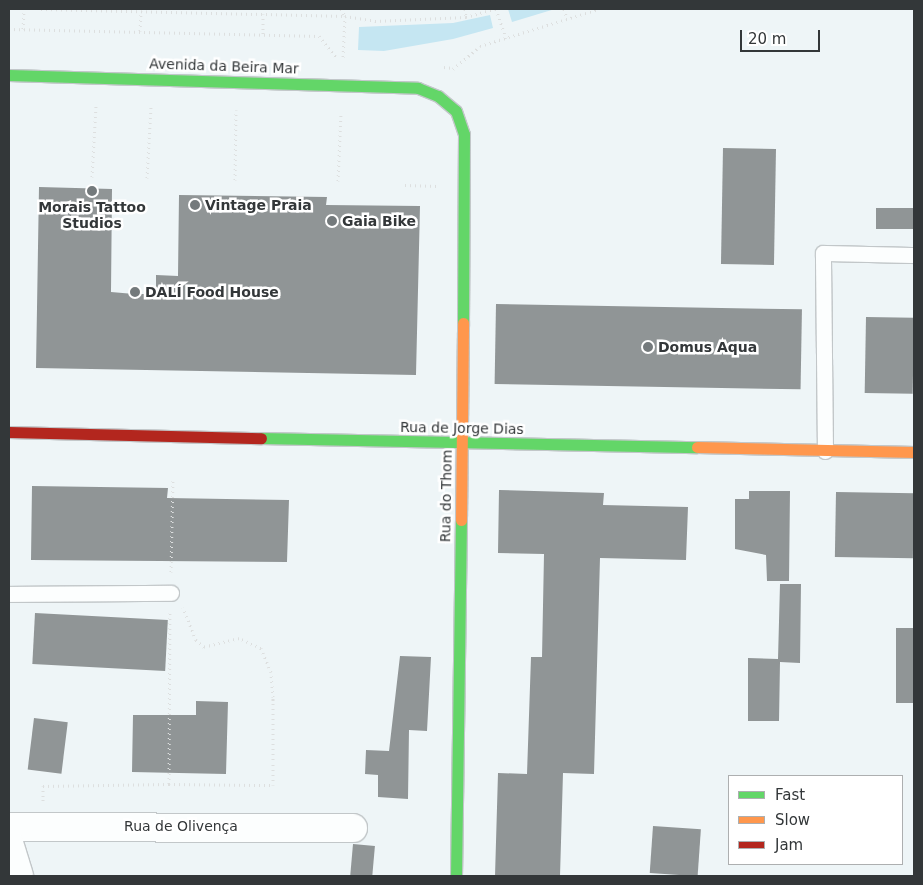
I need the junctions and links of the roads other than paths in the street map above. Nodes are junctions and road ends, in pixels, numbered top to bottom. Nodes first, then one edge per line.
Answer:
1 (9, 75) edge
2 (438, 96) joint
3 (914, 255) edge
4 (9, 432) edge
5 (462, 443) junction
6 (826, 451) junction
7 (914, 452) edge
8 (171, 592) road end
9 (9, 594) edge
10 (9, 827) edge
11 (352, 828) dead end
12 (9, 843) edge
13 (19, 876) edge
14 (456, 876) edge

1 - 2 main road, Avenida da Beira Mar
2 - 5 main road, Rua do Thom
3 - 6 lane
4 - 5 main road, Rua de Jorge Dias
5 - 6 main road, Rua de Jorge Dias
5 - 14 main road, Rua do Thom
6 - 7 main road, Rua de Jorge Dias
8 - 9 lane
10 - 11 street, Rua de Olivença
12 - 13 street

